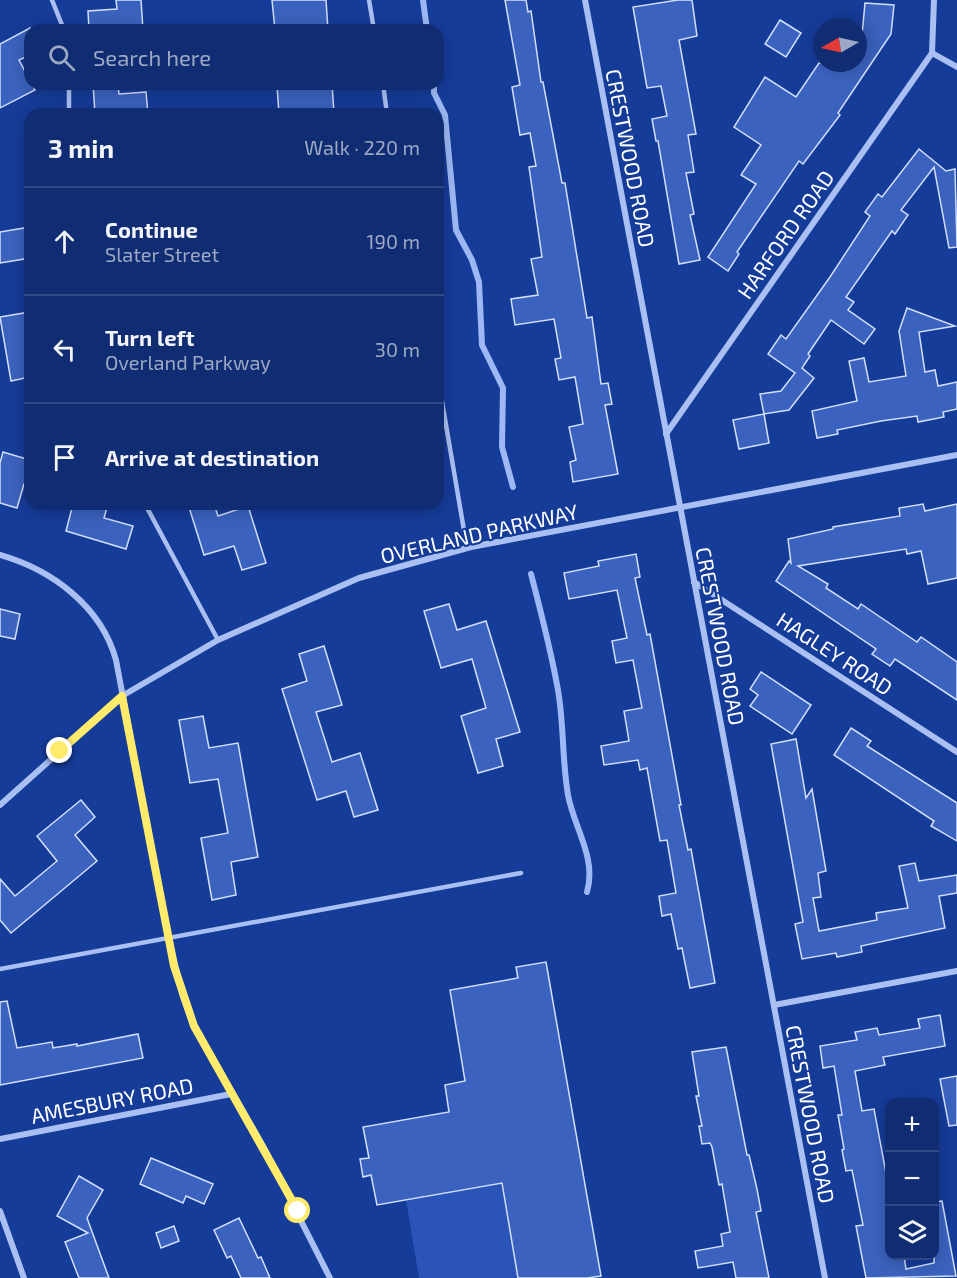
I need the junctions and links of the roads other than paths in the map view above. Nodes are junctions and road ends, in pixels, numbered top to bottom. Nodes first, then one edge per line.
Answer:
1 (52, 0) edge
2 (369, 0) edge
3 (585, 0) edge
4 (934, 0) edge
5 (62, 24) edge
6 (373, 24) edge
7 (932, 53) junction
8 (957, 68) edge
9 (69, 90) edge
10 (384, 90) edge
11 (69, 108) edge
12 (386, 108) edge
13 (444, 413) edge
14 (666, 434) junction
15 (957, 456) edge
16 (680, 507) junction
17 (147, 510) edge
18 (467, 548) junction
19 (0, 555) edge
20 (694, 582) junction
21 (218, 640) junction
22 (122, 696) junction
23 (957, 752) edge
24 (0, 805) edge
25 (521, 873) dead end
26 (168, 936) junction
27 (0, 969) edge
28 (957, 971) edge
29 (774, 1005) junction
30 (231, 1094) junction
31 (0, 1139) edge
32 (0, 1211) edge
33 (24, 1278) edge
34 (330, 1278) edge
35 (825, 1278) edge

1 - 5 lane
2 - 6 lane
3 - 14 street, CRESTWOOD ROAD
4 - 7 street
7 - 8 street
7 - 14 street, HARFORD ROAD
9 - 11 lane
10 - 12 lane
13 - 18 lane
14 - 16 street, CRESTWOOD ROAD
15 - 16 street, OVERLAND PARKWAY
16 - 18 street, OVERLAND PARKWAY
16 - 20 street, CRESTWOOD ROAD
17 - 21 lane
18 - 21 street, OVERLAND PARKWAY
19 - 22 street
20 - 23 street, HAGLEY ROAD
20 - 29 street, CRESTWOOD ROAD
21 - 22 street, OVERLAND PARKWAY
22 - 24 street, OVERLAND PARKWAY
22 - 26 street
25 - 26 lane
26 - 27 lane
26 - 30 street
28 - 29 street
29 - 35 street, CRESTWOOD ROAD
30 - 31 street, AMESBURY ROAD
30 - 34 street
32 - 33 street

